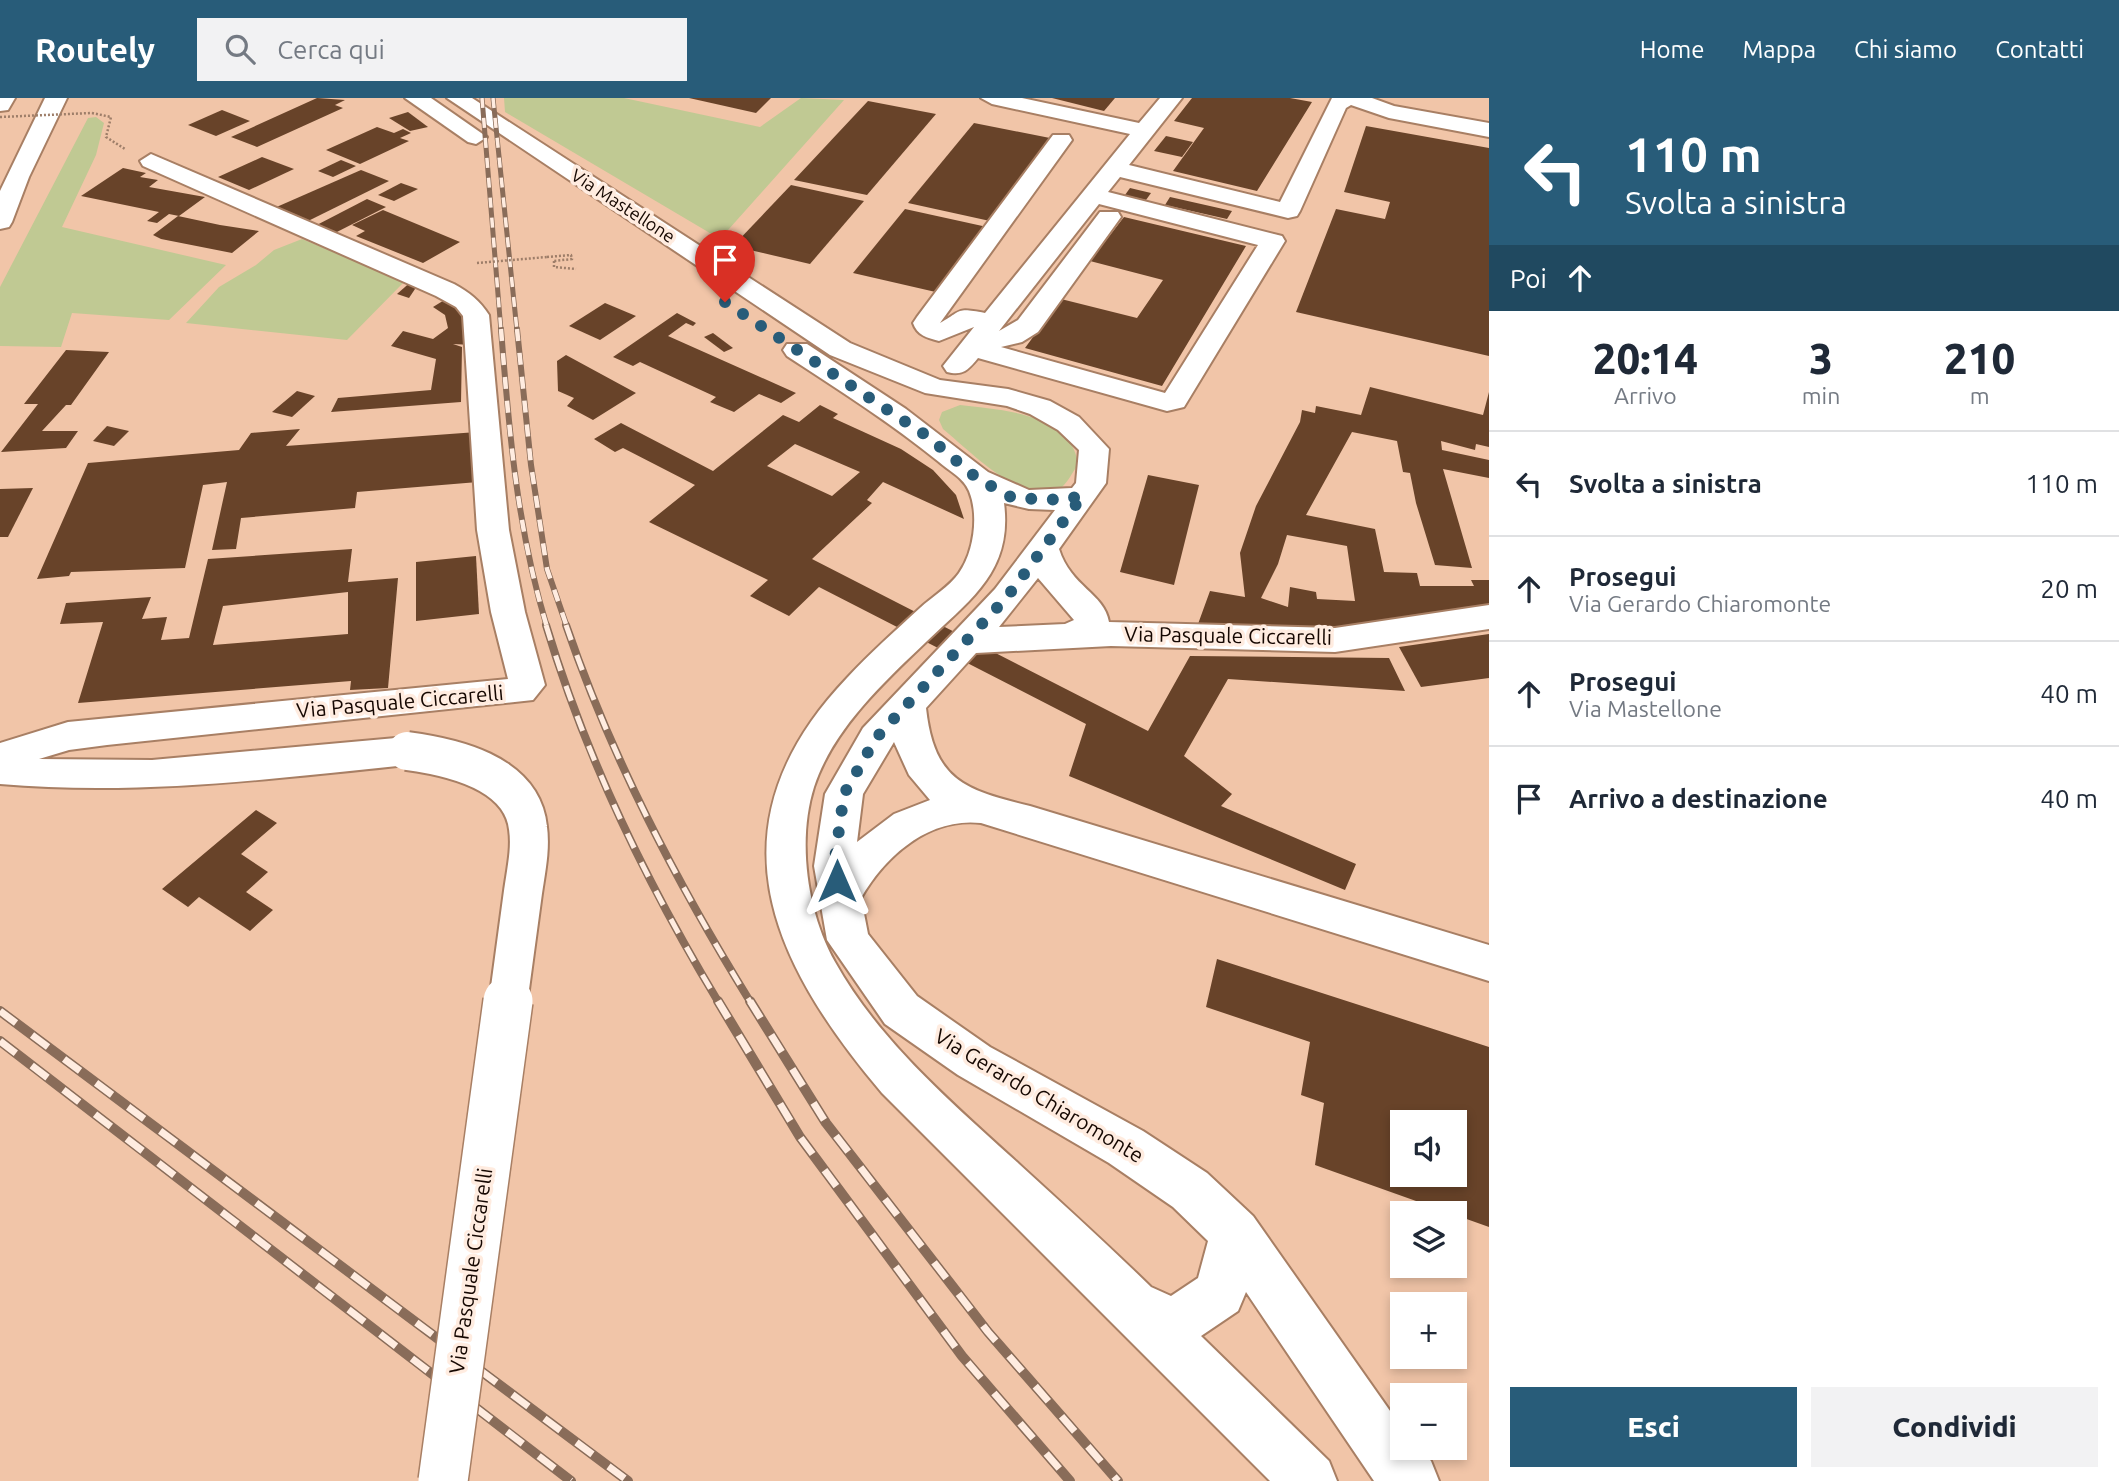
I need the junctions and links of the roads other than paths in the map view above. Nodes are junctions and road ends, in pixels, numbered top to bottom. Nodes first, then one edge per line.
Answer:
1 (4, 98) edge
2 (56, 98) edge
3 (416, 98) edge
4 (458, 98) edge
5 (992, 98) edge
6 (1171, 98) edge
7 (1347, 98) edge
8 (1353, 98) edge
9 (0, 106) edge
10 (1489, 130) edge
11 (1145, 131) junction
12 (1061, 140) dead end
13 (151, 161) road end
14 (1115, 169) junction
15 (17, 177) junction
16 (1094, 196) junction
17 (0, 203) edge
18 (0, 222) edge
19 (702, 287) dead end
20 (992, 323) junction
21 (772, 333) dead end
22 (973, 347) junction
23 (873, 363) junction
24 (938, 388) junction
25 (1014, 398) junction
26 (927, 436) junction
27 (978, 479) junction
28 (1083, 495) junction
29 (1043, 549) junction
30 (1489, 617) edge
31 (1076, 618) junction
32 (966, 641) junction
33 (907, 705) junction
34 (0, 757) edge
35 (0, 770) edge
36 (968, 807) junction
37 (840, 897) junction
38 (1489, 963) edge
39 (1235, 1233) junction
40 (1135, 1306) junction
41 (443, 1481) edge
42 (1309, 1481) edge
43 (1411, 1481) edge

1 - 9 main road
2 - 15 main road
3 - 19 main road, Via Mastellone
4 - 23 main road, Via Mastellone
5 - 11 main road
6 - 11 main road
7 - 14 main road
8 - 10 main road
11 - 14 main road
12 - 20 main road
13 - 34 main road, Via Pasquale Ciccarelli
14 - 16 main road
15 - 17 main road
15 - 18 main road
16 - 20 main road
16 - 22 main road
16 - 22 main road
20 - 22 main road
21 - 26 main road
22 - 23 main road
22 - 24 main road
22 - 25 main road
23 - 24 main road, Via Mastellone
24 - 25 main road, Via Gerardo Chiaromonte
24 - 26 main road
25 - 28 main road, Via Gerardo Chiaromonte
26 - 27 main road
27 - 28 main road
27 - 40 main road
28 - 29 main road, Via Gerardo Chiaromonte
29 - 31 main road
29 - 32 main road, Via Gerardo Chiaromonte
30 - 31 main road, Via Pasquale Ciccarelli
31 - 32 main road, Via Pasquale Ciccarelli
32 - 33 main road, Via Gerardo Chiaromonte
33 - 36 main road
33 - 37 main road, Via Gerardo Chiaromonte
35 - 41 main road, Via Pasquale Ciccarelli, bridge
36 - 37 main road
36 - 38 main road
37 - 39 main road, Via Gerardo Chiaromonte
39 - 40 main road
39 - 43 main road, Via Gerardo Chiaromonte
40 - 42 main road

